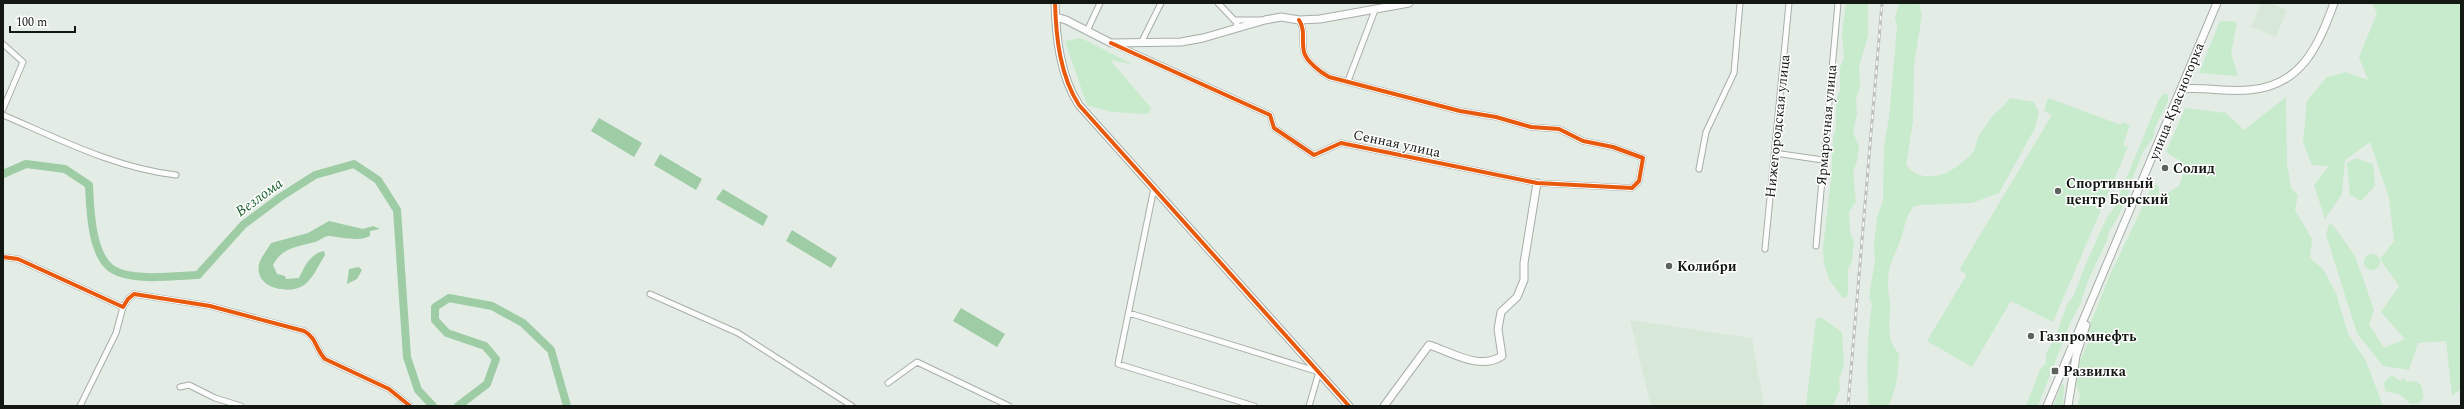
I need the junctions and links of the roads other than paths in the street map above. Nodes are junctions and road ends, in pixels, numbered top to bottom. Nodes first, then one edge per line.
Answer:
1 (1055, 3) edge
2 (1100, 3) edge
3 (1161, 3) edge
4 (1218, 3) edge
5 (1408, 3) edge
6 (1740, 3) edge
7 (1789, 3) edge
8 (1838, 3) edge
9 (2216, 3) edge
10 (2334, 3) edge
11 (1374, 10) junction
12 (1056, 17) junction
13 (1234, 20) junction
14 (1265, 20) junction
15 (1299, 20) junction
16 (1236, 28) junction
17 (1087, 31) junction
18 (1142, 41) junction
19 (1111, 42) junction
20 (3, 44) edge
21 (1348, 81) junction
22 (2181, 89) junction
23 (3, 109) edge
24 (3, 115) edge
25 (1774, 153) junction
26 (1823, 160) junction
27 (1699, 169) dead end
28 (176, 175) dead end
29 (1537, 183) junction
30 (1154, 188) junction
31 (1816, 246) dead end
32 (1765, 249) dead end
33 (3, 257) edge
34 (2099, 287) junction
35 (650, 294) dead end
36 (123, 307) junction
37 (1129, 313) junction
38 (888, 383) dead end
39 (180, 386) dead end
40 (80, 406) edge
41 (241, 406) edge
42 (410, 406) edge
43 (852, 406) edge
44 (1009, 406) edge
45 (1254, 406) edge
46 (1309, 406) edge
47 (1349, 406) edge
48 (1384, 406) edge
49 (2047, 406) edge
50 (2068, 406) edge

1 - 12 street
2 - 17 street
3 - 18 street
4 - 13 street
5 - 11 street
6 - 27 street
7 - 25 street, Нижегородская улица
8 - 26 street, Ярмарочная улица
9 - 22 street, улица Красногорка
10 - 22 street
11 - 15 street
11 - 21 street
12 - 17 street
12 - 30 street
13 - 14 street
13 - 16 street
14 - 15 street
14 - 16 street
15 - 21 street
16 - 18 street
17 - 19 street
18 - 19 street
19 - 29 street, Сенная улица
20 - 23 street
21 - 29 street, Сенная улица
22 - 34 street, улица Красногорка
24 - 28 street
25 - 26 street
25 - 32 street, Нижегородская улица
26 - 31 street, Ярмарочная улица
29 - 48 street
30 - 37 street
30 - 47 street
33 - 36 street
34 - 49 street
34 - 50 street
35 - 43 street
36 - 40 street
36 - 42 street
37 - 45 street
37 - 46 street
38 - 44 street
39 - 41 street

